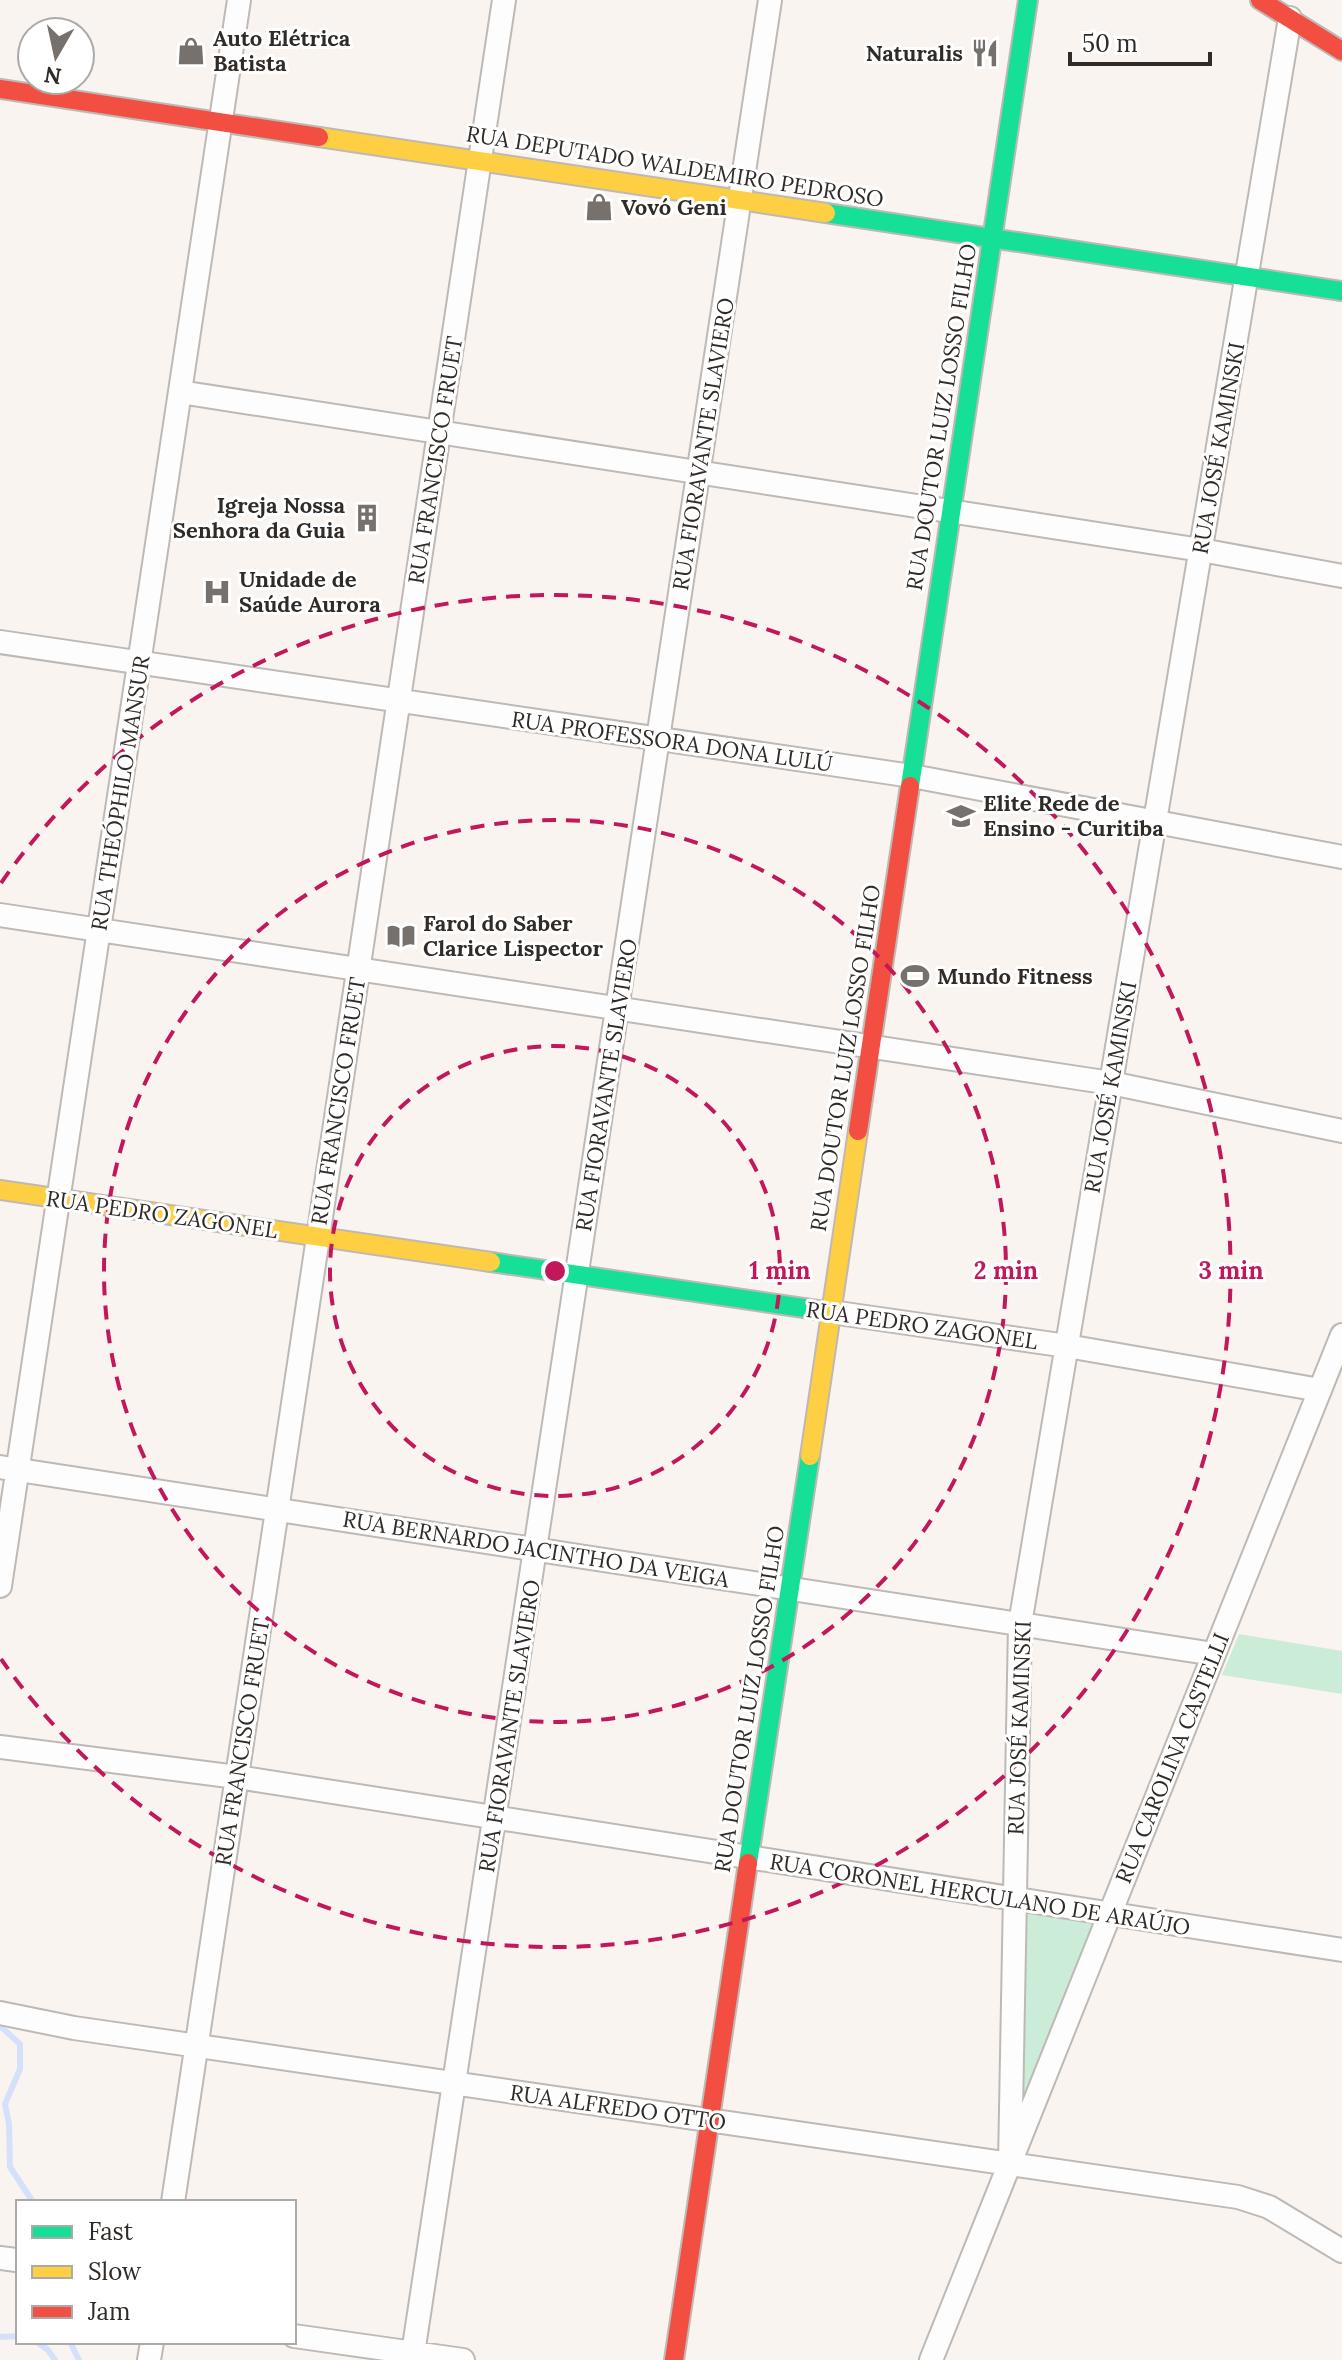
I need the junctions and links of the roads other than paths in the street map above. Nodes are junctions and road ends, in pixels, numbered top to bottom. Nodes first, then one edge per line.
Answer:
1 (239, 0) edge
2 (504, 0) edge
3 (770, 0) edge
4 (1028, 0) edge
5 (1260, 2) edge
6 (1290, 18) junction
7 (1342, 51) edge
8 (0, 89) edge
9 (221, 122) junction
10 (480, 161) junction
11 (740, 200) junction
12 (992, 238) junction
13 (1246, 276) junction
14 (1342, 291) edge
15 (180, 392) junction
16 (439, 432) junction
17 (698, 472) junction
18 (951, 511) junction
19 (1201, 550) junction
20 (1342, 576) edge
21 (0, 642) edge
22 (139, 663) junction
23 (398, 701) junction
24 (658, 739) junction
25 (912, 776) junction
26 (1155, 822) junction
27 (1342, 857) edge
28 (0, 915) edge
29 (99, 930) junction
30 (358, 970) junction
31 (617, 1009) junction
32 (871, 1047) junction
33 (1111, 1083) junction
34 (1342, 1131) edge
35 (0, 1190) edge
36 (58, 1199) junction
37 (318, 1237) junction
38 (577, 1275) junction
39 (831, 1312) junction
40 (1342, 1335) edge
41 (1067, 1346) junction
42 (1320, 1390) junction
43 (9, 1468) edge
44 (277, 1510) junction
45 (535, 1550) junction
46 (0, 1586) edge
47 (790, 1589) junction
48 (1020, 1624) junction
49 (1214, 1654) junction
50 (0, 1747) edge
51 (237, 1777) junction
52 (495, 1817) junction
53 (750, 1857) junction
54 (1015, 1899) junction
55 (1110, 1914) junction
56 (1342, 1950) edge
57 (0, 2013) edge
58 (196, 2046) junction
59 (454, 2083) junction
60 (710, 2120) junction
61 (1010, 2164) junction
62 (173, 2200) edge
63 (1342, 2251) edge
64 (296, 2336) edge
65 (413, 2356) edge
66 (463, 2360) edge
67 (674, 2360) edge
68 (931, 2360) edge

1 - 9 street, RUA THEÓPHILO MANSUR
2 - 10 street, RUA FRANCISCO FRUET
3 - 11 street, RUA FIORAVANTE SLAVIERO
4 - 12 street, RUA DOUTOR LUIZ LOSSO FILHO
5 - 6 street
6 - 7 street
6 - 13 street, RUA JOSÉ KAMINSKI
8 - 9 street, RUA DEPUTADO WALDEMIRO PEDROSO
9 - 10 street, RUA DEPUTADO WALDEMIRO PEDROSO
9 - 15 street, RUA THEÓPHILO MANSUR
10 - 11 street, RUA DEPUTADO WALDEMIRO PEDROSO
10 - 16 street, RUA FRANCISCO FRUET
11 - 12 street, RUA DEPUTADO WALDEMIRO PEDROSO
11 - 17 street, RUA FIORAVANTE SLAVIERO
12 - 13 street, RUA DEPUTADO WALDEMIRO PEDROSO
12 - 18 street, RUA DOUTOR LUIZ LOSSO FILHO
13 - 14 street, RUA DEPUTADO WALDEMIRO PEDROSO
13 - 19 street, RUA JOSÉ KAMINSKI
15 - 16 street
15 - 22 street, RUA THEÓPHILO MANSUR
16 - 17 street
16 - 23 street, RUA FRANCISCO FRUET
17 - 18 street
17 - 24 street, RUA FIORAVANTE SLAVIERO
18 - 19 street
18 - 25 street, RUA DOUTOR LUIZ LOSSO FILHO
19 - 20 street
19 - 26 street, RUA JOSÉ KAMINSKI
21 - 22 street, RUA PROFESSORA DONA LULÚ
22 - 23 street, RUA PROFESSORA DONA LULÚ
22 - 29 street, RUA THEÓPHILO MANSUR
23 - 24 street, RUA PROFESSORA DONA LULÚ
23 - 30 street, RUA FRANCISCO FRUET
24 - 25 street, RUA PROFESSORA DONA LULÚ
24 - 31 street, RUA FIORAVANTE SLAVIERO
25 - 26 street, RUA PROFESSORA DONA LULÚ
25 - 32 street, RUA DOUTOR LUIZ LOSSO FILHO
26 - 27 street, RUA PROFESSORA DONA LULÚ
26 - 33 street, RUA JOSÉ KAMINSKI
28 - 29 street
29 - 30 street
29 - 36 street, RUA THEÓPHILO MANSUR
30 - 31 street
30 - 37 street, RUA FRANCISCO FRUET
31 - 32 street
31 - 38 street, RUA FIORAVANTE SLAVIERO
32 - 33 street
32 - 39 street, RUA DOUTOR LUIZ LOSSO FILHO
33 - 34 street
33 - 41 street, RUA JOSÉ KAMINSKI
35 - 36 street, RUA PEDRO ZAGONEL
36 - 37 street, RUA PEDRO ZAGONEL
36 - 43 street, RUA THEÓPHILO MANSUR
37 - 38 street, RUA PEDRO ZAGONEL
37 - 44 street, RUA FRANCISCO FRUET
38 - 39 street, RUA PEDRO ZAGONEL
38 - 45 street, RUA FIORAVANTE SLAVIERO
39 - 41 street, RUA PEDRO ZAGONEL
39 - 47 street, RUA DOUTOR LUIZ LOSSO FILHO
40 - 42 street, RUA CAROLINA CASTELLI
41 - 42 street, RUA PEDRO ZAGONEL
41 - 48 street, RUA JOSÉ KAMINSKI
42 - 49 street, RUA CAROLINA CASTELLI
43 - 44 street, RUA BERNARDO JACINTHO DA VEIGA
43 - 46 street, RUA THEÓPHILO MANSUR
44 - 45 street, RUA BERNARDO JACINTHO DA VEIGA
44 - 51 street, RUA FRANCISCO FRUET
45 - 47 street, RUA BERNARDO JACINTHO DA VEIGA
45 - 52 street, RUA FIORAVANTE SLAVIERO
47 - 48 street, RUA BERNARDO JACINTHO DA VEIGA
47 - 53 street, RUA DOUTOR LUIZ LOSSO FILHO
48 - 49 street, RUA BERNARDO JACINTHO DA VEIGA
48 - 54 street, RUA JOSÉ KAMINSKI
49 - 55 street, RUA CAROLINA CASTELLI
50 - 51 street, RUA CORONEL HERCULANO DE ARAÚJO
51 - 52 street, RUA CORONEL HERCULANO DE ARAÚJO
51 - 58 street, RUA FRANCISCO FRUET
52 - 53 street, RUA CORONEL HERCULANO DE ARAÚJO
52 - 59 street, RUA FIORAVANTE SLAVIERO
53 - 54 street, RUA CORONEL HERCULANO DE ARAÚJO
53 - 60 street, RUA DOUTOR LUIZ LOSSO FILHO
54 - 55 street, RUA CORONEL HERCULANO DE ARAÚJO
54 - 61 street, RUA JOSÉ KAMINSKI
55 - 56 street, RUA CORONEL HERCULANO DE ARAÚJO
55 - 61 street, RUA CAROLINA CASTELLI
57 - 58 street, RUA ALFREDO OTTO
58 - 59 street, RUA ALFREDO OTTO
58 - 62 street, RUA FRANCISCO FRUET
59 - 60 street, RUA ALFREDO OTTO
59 - 65 street, RUA FIORAVANTE SLAVIERO
60 - 61 street, RUA ALFREDO OTTO
60 - 67 street, RUA DOUTOR LUIZ LOSSO FILHO
61 - 63 street, RUA ALFREDO OTTO
61 - 68 street, RUA CAROLINA CASTELLI
64 - 65 street
65 - 66 street

